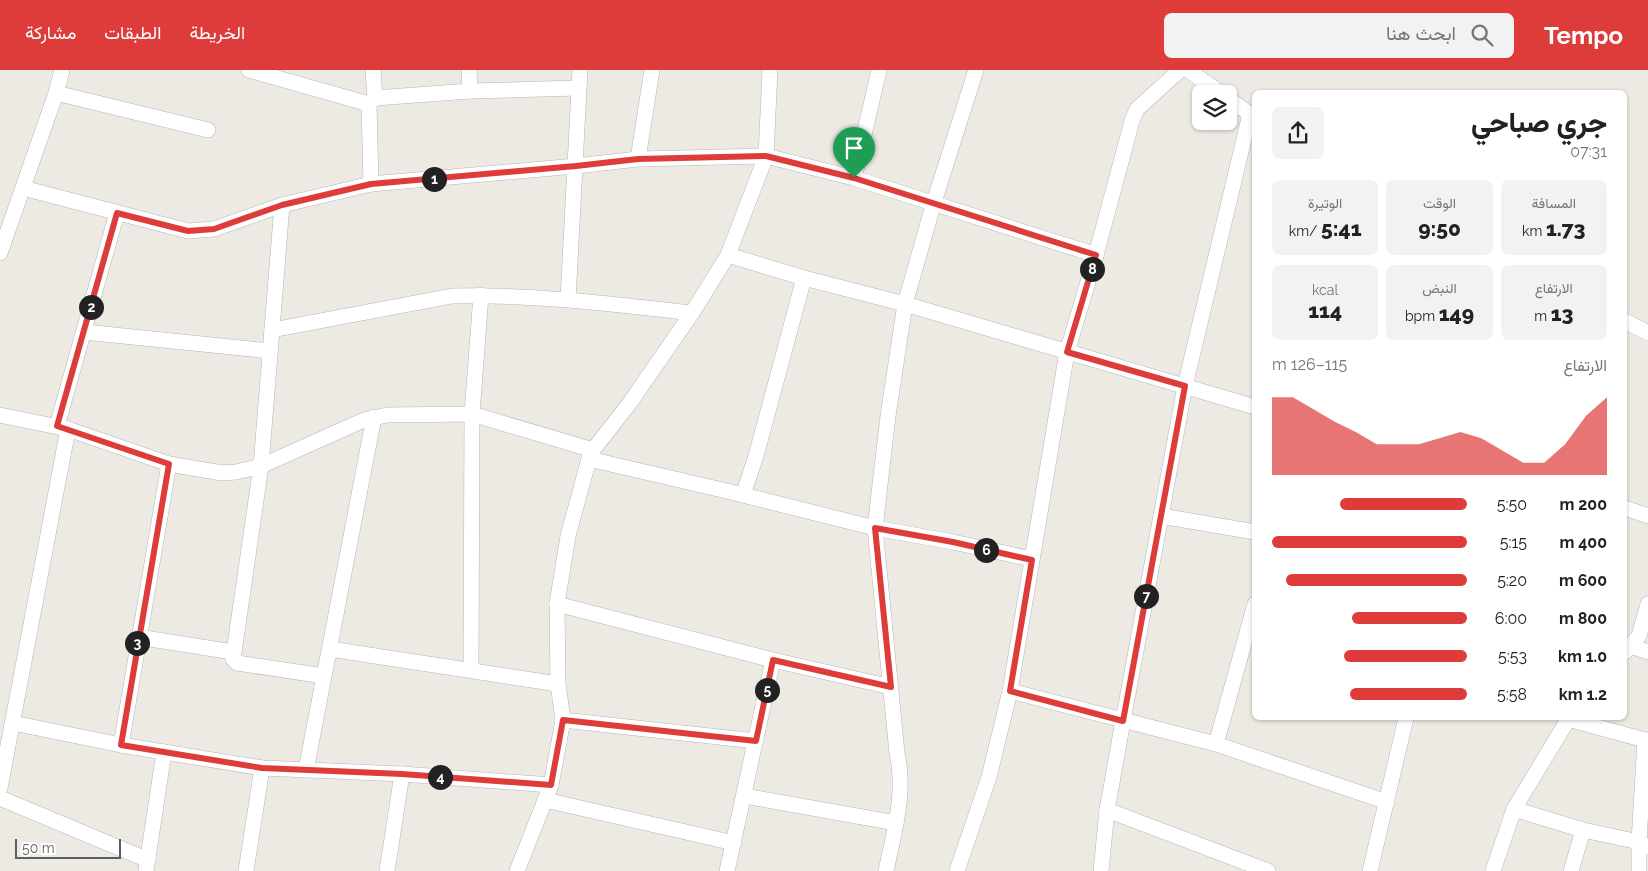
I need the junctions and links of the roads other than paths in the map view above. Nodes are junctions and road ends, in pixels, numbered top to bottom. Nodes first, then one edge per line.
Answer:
1 (62, 70) edge
2 (249, 70) edge
3 (373, 70) edge
4 (469, 70) edge
5 (580, 70) edge
6 (652, 70) edge
7 (770, 70) edge
8 (880, 70) edge
9 (976, 70) edge
10 (1180, 70) edge
11 (1188, 70) edge
12 (1209, 85) edge
13 (578, 88) junction
14 (470, 91) junction
15 (56, 93) junction
16 (372, 101) junction
17 (1237, 104) edge
18 (1252, 116) edge
19 (208, 130) dead end
20 (766, 156) junction
21 (638, 159) junction
22 (576, 166) junction
23 (854, 178) junction
24 (371, 184) junction
25 (23, 188) junction
26 (934, 202) junction
27 (282, 205) junction
28 (117, 213) junction
29 (0, 253) edge
30 (728, 255) junction
31 (1096, 255) junction
32 (804, 278) junction
33 (481, 295) junction
34 (568, 300) junction
35 (905, 304) junction
36 (692, 312) junction
37 (1627, 322) edge
38 (272, 330) junction
39 (84, 332) junction
40 (1648, 333) edge
41 (270, 351) junction
42 (1067, 352) junction
43 (1185, 386) junction
44 (1252, 406) edge
45 (472, 414) junction
46 (0, 415) edge
47 (374, 417) junction
48 (62, 427) junction
49 (591, 455) junction
50 (169, 464) junction
51 (261, 466) junction
52 (743, 495) junction
53 (1627, 509) edge
54 (1161, 516) junction
55 (1648, 516) edge
56 (875, 528) junction
57 (1252, 531) edge
58 (1032, 560) junction
59 (557, 604) junction
60 (1648, 604) edge
61 (1252, 626) edge
62 (138, 637) junction
63 (1630, 642) edge
64 (330, 649) junction
65 (233, 652) junction
66 (1648, 652) edge
67 (773, 660) junction
68 (472, 670) junction
69 (324, 676) junction
70 (558, 684) junction
71 (891, 687) junction
72 (1010, 691) junction
73 (563, 720) junction
74 (1406, 720) edge
75 (1568, 720) edge
76 (1576, 720) edge
77 (1123, 721) junction
78 (13, 722) junction
79 (1647, 740) edge
80 (756, 741) junction
81 (1216, 744) junction
82 (121, 745) junction
83 (164, 752) junction
84 (262, 768) junction
85 (306, 770) junction
86 (402, 774) junction
87 (551, 785) junction
88 (0, 788) edge
89 (745, 796) junction
90 (0, 798) edge
91 (544, 800) junction
92 (1387, 802) junction
93 (1514, 808) junction
94 (1107, 810) junction
95 (896, 823) junction
96 (1584, 830) junction
97 (734, 842) junction
98 (1643, 845) edge
99 (147, 866) edge
100 (1251, 868) edge
101 (246, 871) edge
102 (387, 871) edge
103 (517, 871) edge
104 (727, 871) edge
105 (886, 871) edge
106 (957, 871) edge
107 (1101, 871) edge
108 (1268, 871) edge
109 (1370, 871) edge
110 (1493, 871) edge
111 (1572, 871) edge
112 (1639, 871) edge

1 - 15 street
2 - 16 street
3 - 16 street
4 - 14 street
5 - 13 street
6 - 21 street
7 - 20 street
8 - 23 street
9 - 26 street
10 - 31 street
11 - 12 street
13 - 14 street
13 - 22 street
14 - 16 street
15 - 19 street
15 - 25 street
16 - 24 street
17 - 18 street
18 - 43 street
20 - 21 street
20 - 23 street
20 - 30 street
21 - 22 street
22 - 24 street
22 - 34 street
23 - 26 street
24 - 27 street
25 - 28 street
25 - 29 street
26 - 31 street
26 - 35 street
27 - 28 street
27 - 38 street
28 - 39 street
30 - 32 street
30 - 36 street
31 - 42 street
32 - 35 street
32 - 52 street
33 - 34 street
33 - 38 street
33 - 45 street
34 - 36 street
35 - 42 street
35 - 56 street
36 - 49 street
37 - 40 street
38 - 41 street
39 - 41 street
39 - 48 street
41 - 51 street
42 - 43 street
42 - 58 street
43 - 44 street
43 - 54 street
45 - 47 street
45 - 49 street
45 - 68 street
46 - 48 street
47 - 51 street
47 - 64 street
48 - 50 street
48 - 78 street
49 - 52 street
49 - 59 street
50 - 51 street
50 - 62 street
51 - 65 street
52 - 56 street
53 - 55 street
54 - 57 street
54 - 77 street
56 - 58 street
56 - 71 street
58 - 72 street
59 - 67 street
59 - 70 street
60 - 63 street
61 - 81 street
62 - 65 street
62 - 82 street
63 - 66 street
64 - 68 street
64 - 69 street
65 - 69 street
67 - 71 street
67 - 80 street
68 - 70 street
69 - 85 street
70 - 73 street
71 - 95 street
72 - 77 street
72 - 106 street
73 - 80 street
73 - 87 street
74 - 92 street
75 - 93 street
76 - 79 street
77 - 81 street
77 - 94 street
78 - 82 street
78 - 88 street
79 - 98 street
80 - 89 street
81 - 92 street
82 - 83 street
83 - 84 street
83 - 99 street
84 - 85 street
84 - 101 street
85 - 86 street
86 - 87 street
86 - 102 street
87 - 91 street
89 - 95 street
89 - 97 street
90 - 99 street
91 - 97 street
91 - 103 street
92 - 109 street
93 - 96 street
93 - 110 street
94 - 100 street
94 - 107 street
95 - 105 street
96 - 98 street
96 - 111 street
97 - 104 street
98 - 112 street
100 - 108 street

